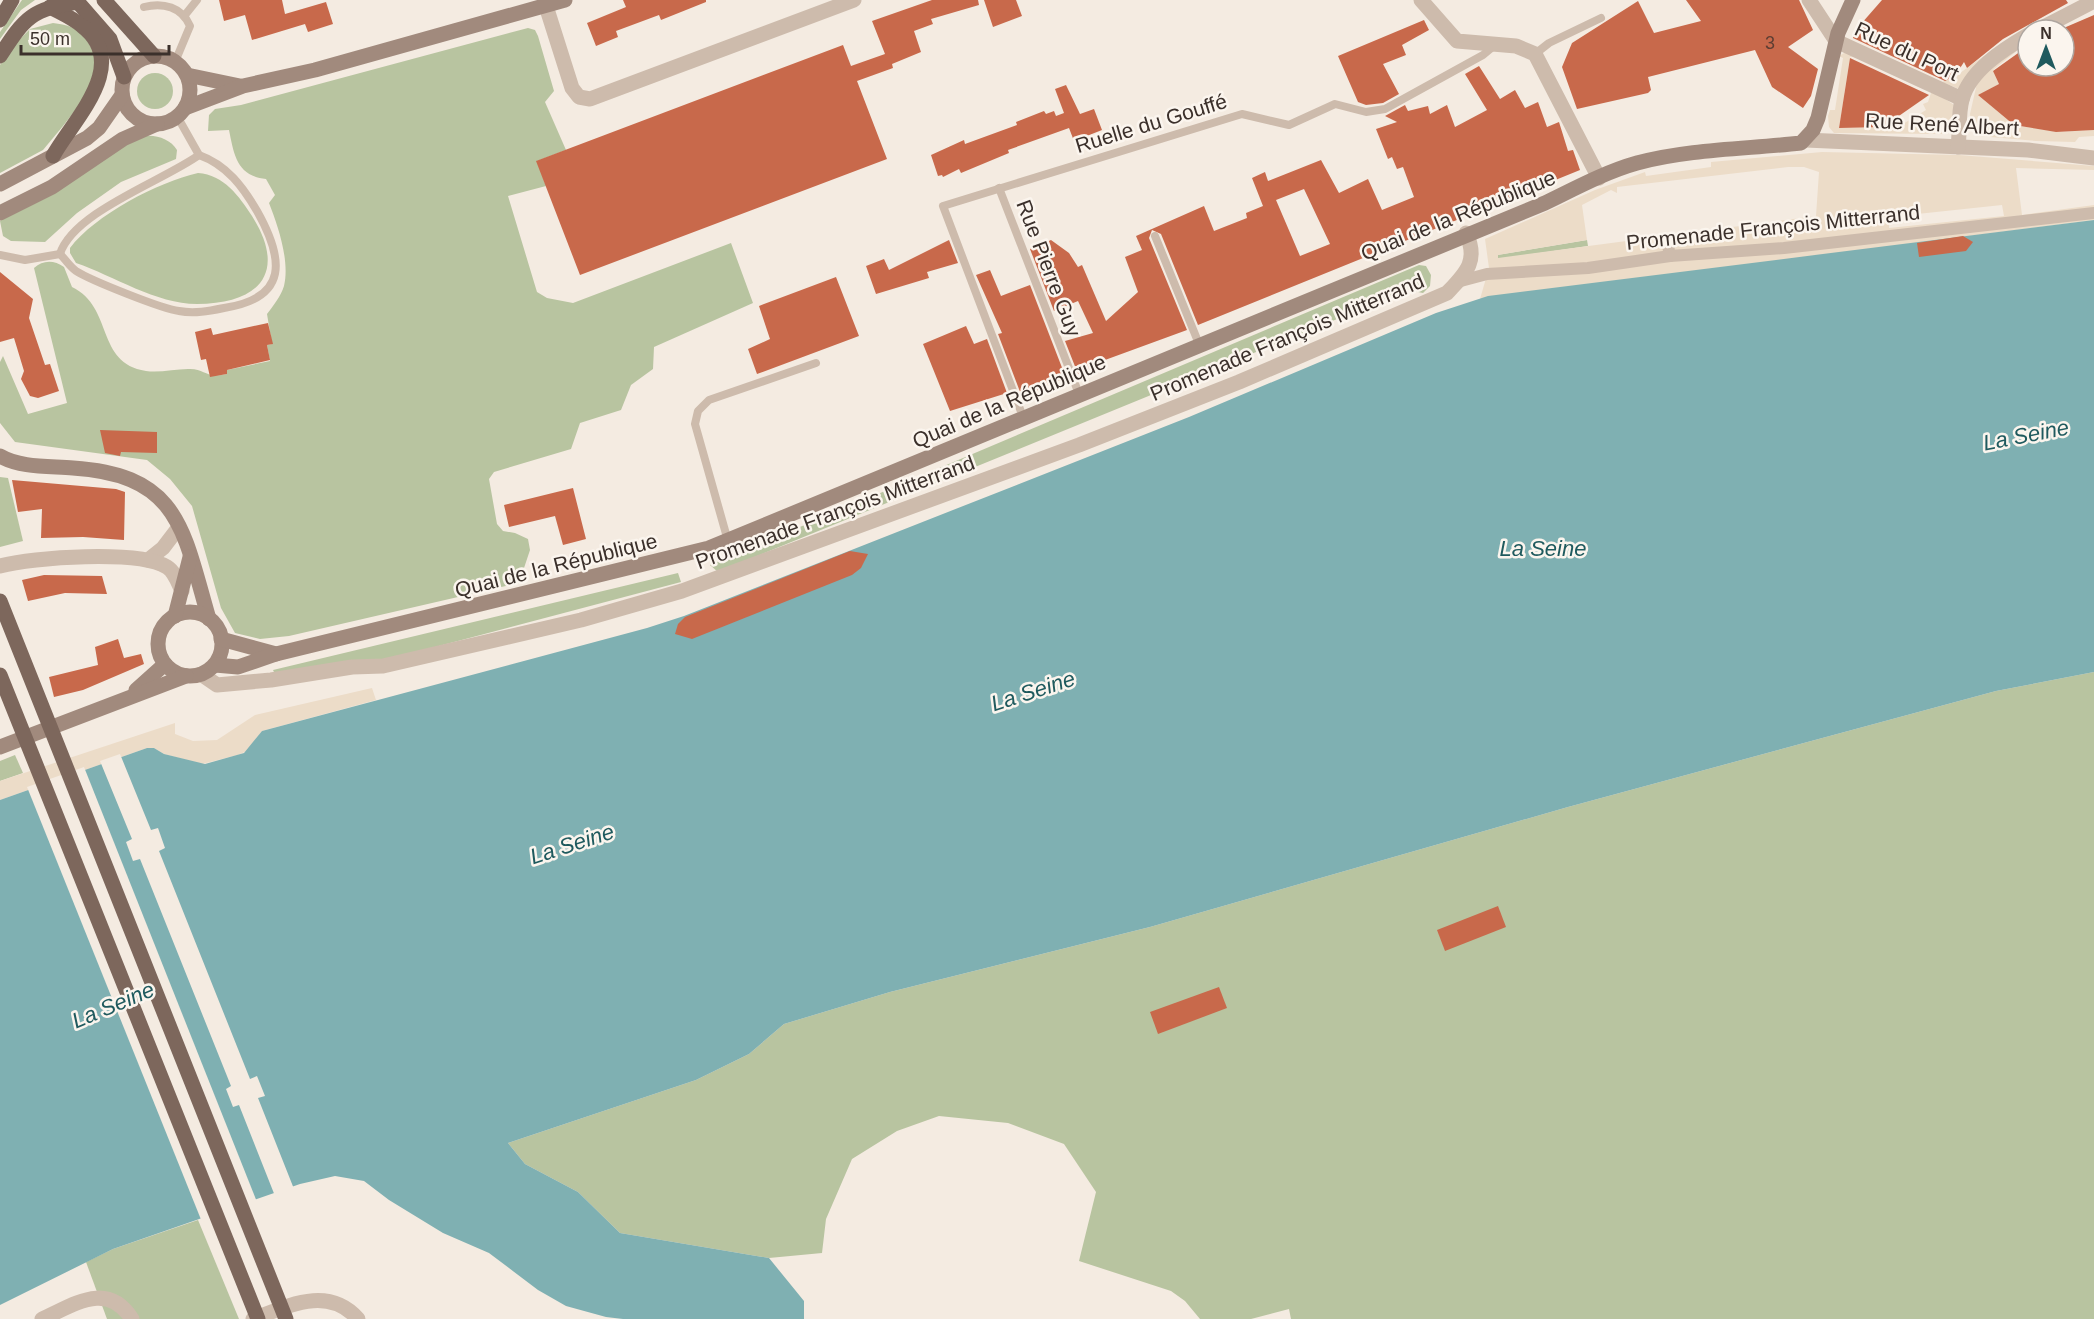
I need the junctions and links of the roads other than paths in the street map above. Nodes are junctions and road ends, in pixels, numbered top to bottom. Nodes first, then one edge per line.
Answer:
1 (12, 0) edge
2 (104, 0) edge
3 (197, 0) edge
4 (565, 0) edge
5 (854, 0) edge
6 (1421, 0) edge
7 (1809, 0) edge
8 (1853, 0) edge
9 (77, 1) edge
10 (2094, 1) edge
11 (2077, 4) edge
12 (546, 6) junction
13 (50, 7) junction
14 (144, 7) dead end
15 (185, 15) junction
16 (1601, 18) dead end
17 (2056, 18) edge
18 (0, 20) edge
19 (1836, 41) junction
20 (2016, 42) edge
21 (1496, 45) junction
22 (1535, 54) junction
23 (0, 56) edge
24 (154, 56) junction
25 (175, 62) junction
26 (187, 75) junction
27 (124, 77) junction
28 (243, 86) junction
29 (122, 95) junction
30 (1962, 99) junction
31 (181, 112) junction
32 (157, 123) junction
33 (1806, 140) junction
34 (1958, 147) junction
35 (2094, 151) edge
36 (2076, 154) junction
37 (199, 155) junction
38 (53, 156) junction
39 (2094, 158) edge
40 (1599, 178) junction
41 (0, 184) edge
42 (999, 188) junction
43 (0, 213) edge
44 (2094, 213) edge
45 (1466, 233) junction
46 (1155, 236) dead end
47 (1667, 240) dead end
48 (60, 254) junction
49 (0, 255) edge
50 (1670, 256) junction
51 (1457, 282) junction
52 (1199, 344) junction
53 (816, 363) dead end
54 (1079, 394) junction
55 (1023, 417) junction
56 (0, 456) edge
57 (179, 527) junction
58 (728, 540) junction
59 (190, 557) junction
60 (148, 560) junction
61 (0, 566) edge
62 (182, 591) junction
63 (0, 601) edge
64 (175, 616) junction
65 (209, 619) junction
66 (221, 639) junction
67 (276, 654) junction
68 (165, 664) junction
69 (215, 665) junction
70 (0, 675) edge
71 (194, 675) junction
72 (129, 696) junction
73 (0, 747) edge
74 (42, 1319) edge
75 (132, 1319) edge
76 (253, 1319) edge
77 (258, 1319) edge
78 (286, 1319) edge
79 (358, 1319) edge

1 - 18 main road
2 - 24 main road
3 - 15 lane
4 - 12 main road
5 - 12 street
6 - 21 street
7 - 19 street
8 - 19 main road
9 - 13 main road
9 - 27 main road
10 - 11 street
11 - 17 street
12 - 28 main road
13 - 23 main road
13 - 38 main road
14 - 15 lane
15 - 25 lane
16 - 22 lane
19 - 30 street, Rue du Port
19 - 33 main road
20 - 30 street
21 - 22 street
21 - 42 lane, Ruelle du Gouffé
22 - 40 street
24 - 25 main road
24 - 27 main road
25 - 26 main road
26 - 28 main road
26 - 31 main road
27 - 29 main road
28 - 31 main road
29 - 32 main road
29 - 38 main road
30 - 34 street
31 - 32 main road
31 - 37 lane
32 - 43 main road
33 - 34 street, Rue René Albert
33 - 40 main road, Quai de la République
34 - 36 street, Rue René Albert
35 - 36 street, Rue René Albert
36 - 39 street, Rue René Albert
37 - 48 lane
37 - 48 lane
38 - 41 main road
40 - 45 main road, Quai de la République
42 - 54 lane, Rue Pierre Guy
42 - 55 lane, Ruelle du Gouffé
44 - 50 street, Promenade François Mitterrand
45 - 51 street, Promenade François Mitterrand
45 - 52 main road, Quai de la République
46 - 52 lane
47 - 50 street
48 - 49 lane
50 - 51 street, Promenade François Mitterrand
51 - 71 street, Promenade François Mitterrand
52 - 54 main road, Quai de la République
53 - 58 lane
54 - 55 main road, Quai de la République
55 - 58 main road, Quai de la République
56 - 57 main road
57 - 59 main road
57 - 60 street
58 - 67 main road, Quai de la République
59 - 62 main road
59 - 65 main road
60 - 61 street
60 - 62 street
62 - 64 main road
63 - 78 main road, bridge
64 - 65 main road
64 - 68 main road
65 - 66 main road
66 - 67 main road
66 - 69 main road
67 - 69 main road, Quai de la République
68 - 71 main road
68 - 72 main road
69 - 71 main road
70 - 77 main road, bridge
71 - 72 main road
72 - 73 main road
74 - 75 street
76 - 79 street

